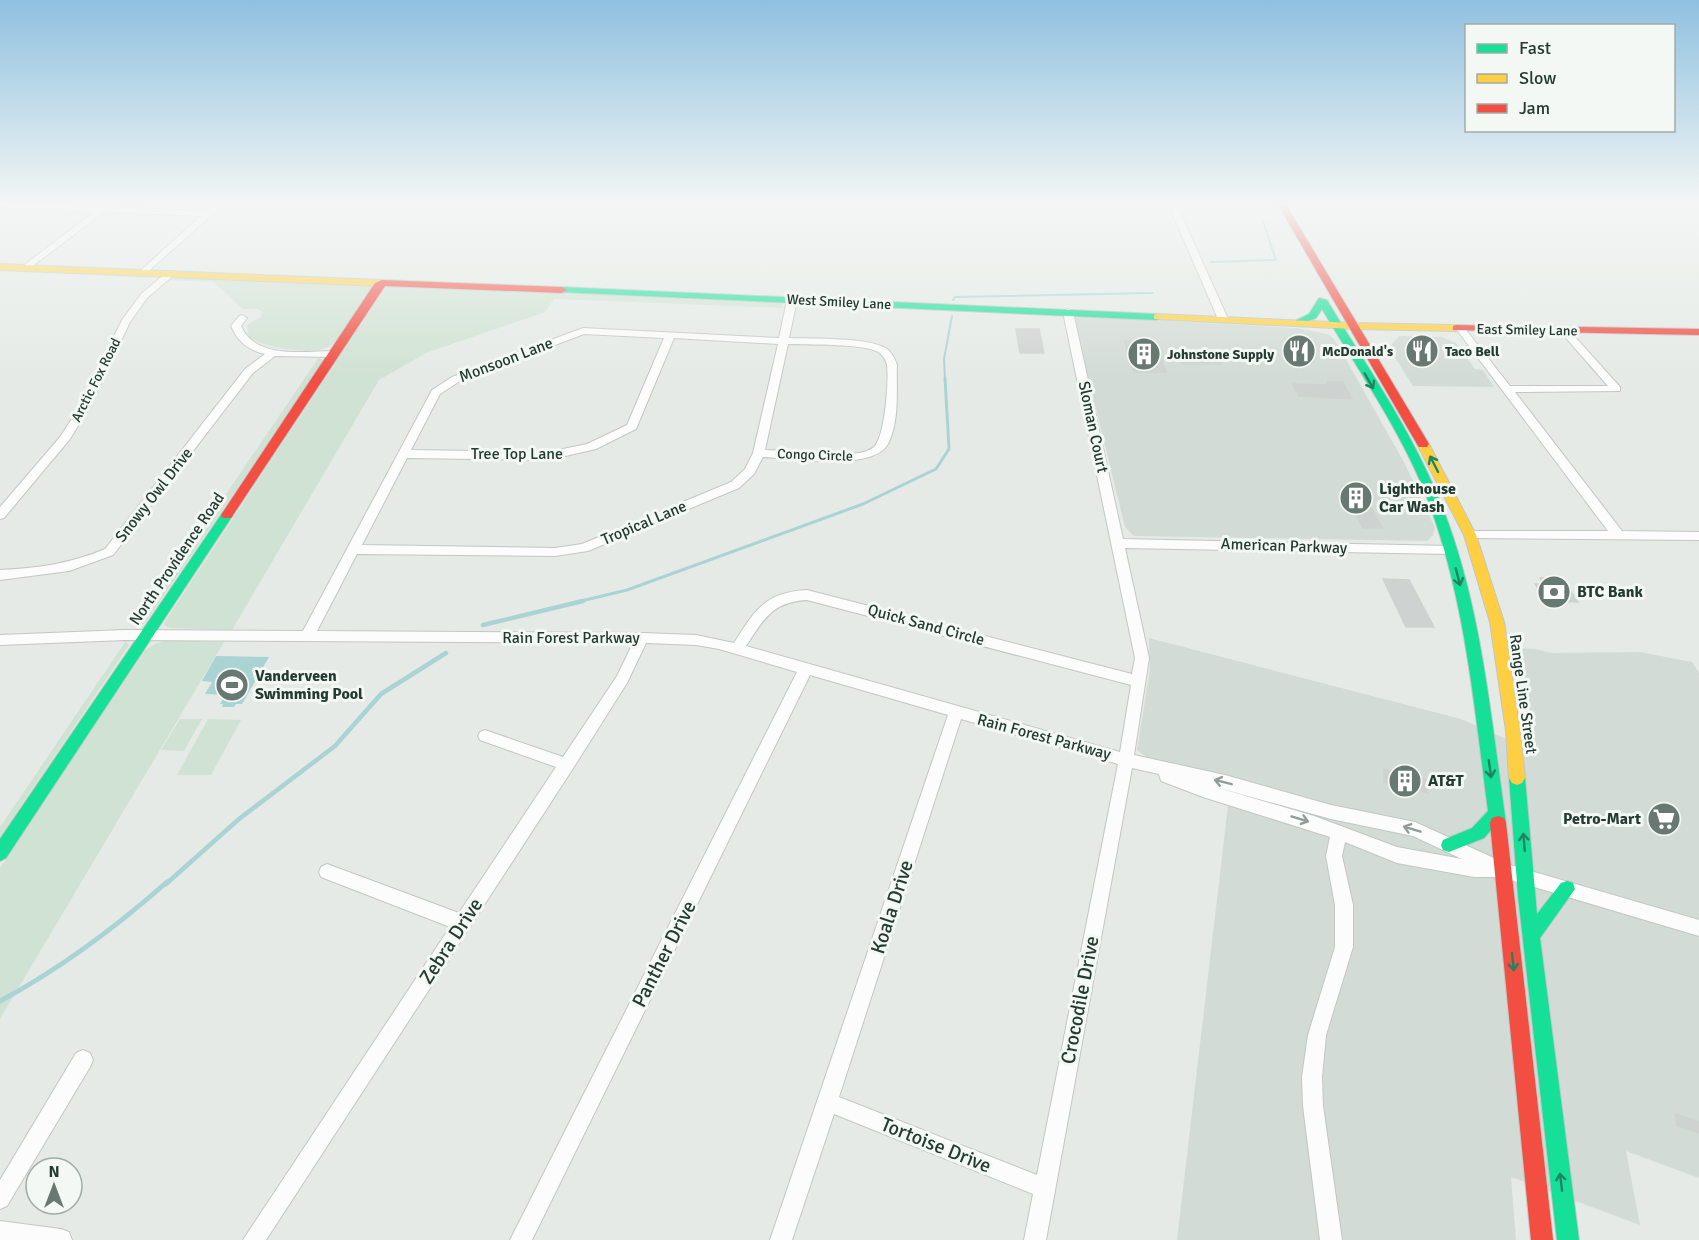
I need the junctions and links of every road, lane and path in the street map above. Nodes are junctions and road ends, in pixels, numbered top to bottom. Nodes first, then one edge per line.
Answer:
1 (35, 261) edge
2 (157, 261) edge
3 (1197, 261) edge
4 (1299, 261) edge
5 (1315, 261) edge
6 (0, 267) edge
7 (26, 268) junction
8 (143, 273) junction
9 (169, 274) junction
10 (382, 283) junction
11 (1317, 291) junction
12 (792, 300) junction
13 (1068, 312) junction
14 (242, 318) dead end
15 (1223, 320) junction
16 (1296, 323) junction
17 (1336, 325) junction
18 (1354, 326) junction
19 (1375, 327) junction
20 (1460, 328) junction
21 (1564, 330) junction
22 (1699, 332) edge
23 (670, 334) junction
24 (782, 340) junction
25 (1369, 352) junction
26 (272, 353) junction
27 (334, 354) junction
28 (1506, 389) junction
29 (759, 453) junction
30 (403, 454) junction
31 (1422, 475) junction
32 (0, 515) edge
33 (1470, 535) junction
34 (1618, 535) junction
35 (1699, 536) edge
36 (1118, 543) junction
37 (352, 549) junction
38 (1451, 550) junction
39 (0, 575) edge
40 (1498, 627) junction
41 (146, 635) junction
42 (307, 636) junction
43 (642, 638) junction
44 (0, 640) edge
45 (737, 649) junction
46 (806, 669) junction
47 (1137, 681) junction
48 (956, 713) junction
49 (485, 736) dead end
50 (1126, 760) junction
51 (567, 765) junction
52 (1497, 813) junction
53 (1339, 832) junction
54 (1449, 845) junction
55 (0, 853) edge
56 (1504, 871) junction
57 (327, 872) dead end
58 (1526, 877) junction
59 (1567, 889) junction
60 (462, 923) junction
61 (1699, 928) edge
62 (1531, 936) junction
63 (83, 1060) dead end
64 (828, 1102) junction
65 (1044, 1188) junction
66 (0, 1199) edge
67 (0, 1232) edge
68 (61, 1240) edge
69 (254, 1240) edge
70 (521, 1240) edge
71 (781, 1240) edge
72 (1035, 1240) edge
73 (1331, 1240) edge
74 (1542, 1240) edge
75 (1568, 1240) edge

1 - 7 street
2 - 8 street
3 - 15 street
4 - 11 main road
5 - 18 main road, Range Line Street
6 - 7 main road, West Smiley Lane
7 - 8 main road, West Smiley Lane
8 - 9 main road, West Smiley Lane
9 - 10 main road, West Smiley Lane
9 - 32 street, Arctic Fox Road
10 - 12 main road, West Smiley Lane
10 - 27 main road, North Providence Road
11 - 16 main road
11 - 17 main road
12 - 13 main road, West Smiley Lane
12 - 24 street, Tropical Lane
13 - 15 main road, West Smiley Lane
13 - 36 street, Sloman Court
14 - 26 street
15 - 16 main road, West Smiley Lane
16 - 17 main road, West Smiley Lane
17 - 18 main road, West Smiley Lane
17 -> 31 main road
18 - 19 main road, East Smiley Lane
18 - 25 main road, Range Line Street
19 - 20 main road, East Smiley Lane
19 - 25 main road
20 - 21 main road, East Smiley Lane
20 - 28 street
21 - 22 main road, East Smiley Lane
21 - 28 street
23 - 24 street, Monsoon Lane
23 - 30 street, Monsoon Lane
23 - 30 street, Tree Top Lane
24 - 29 street, Tropical Lane
24 - 29 street, Congo Circle
33 -> 25 main road, Range Line Street
26 - 27 street
26 - 39 street, Snowy Owl Drive
27 - 41 main road, North Providence Road
28 - 34 street
29 - 37 street, Tropical Lane
30 - 37 street, Monsoon Lane
31 - 33 main road
31 - 38 main road
33 - 34 street
33 - 40 main road, Range Line Street
34 - 35 street
36 - 38 street, American Parkway
36 - 47 street, Sloman Court
37 - 42 street, Monsoon Lane
38 - 40 main road
38 -> 52 main road
58 -> 40 main road, Range Line Street
41 - 42 street, Rain Forest Parkway
41 - 44 street, Rain Forest Parkway
41 - 55 main road, North Providence Road
42 - 43 street, Rain Forest Parkway
43 - 45 street, Rain Forest Parkway
43 - 51 street, Zebra Drive
45 - 46 street, Rain Forest Parkway
45 - 47 street, Quick Sand Circle
46 - 48 street, Rain Forest Parkway
46 - 70 street, Panther Drive
47 - 50 street, Crocodile Drive
48 - 50 street, Rain Forest Parkway
48 - 64 street, Koala Drive
49 - 51 street
50 -> 53 street, Rain Forest Parkway
54 -> 50 street, Rain Forest Parkway
50 - 65 street, Crocodile Drive
51 - 60 street, Zebra Drive
52 - 54 main road
52 - 56 main road
53 - 56 street, Rain Forest Parkway
53 - 73 street
54 - 56 street, Rain Forest Parkway
56 - 58 street
56 -> 74 main road
57 - 60 street
58 - 59 street
58 - 62 main road, Range Line Street
59 - 61 street
59 - 62 main road
60 - 69 street, Zebra Drive
75 -> 62 main road, Range Line Street
63 - 66 street
64 - 65 street, Tortoise Drive
64 - 71 street, Koala Drive
65 - 72 street, Crocodile Drive
67 - 68 street

